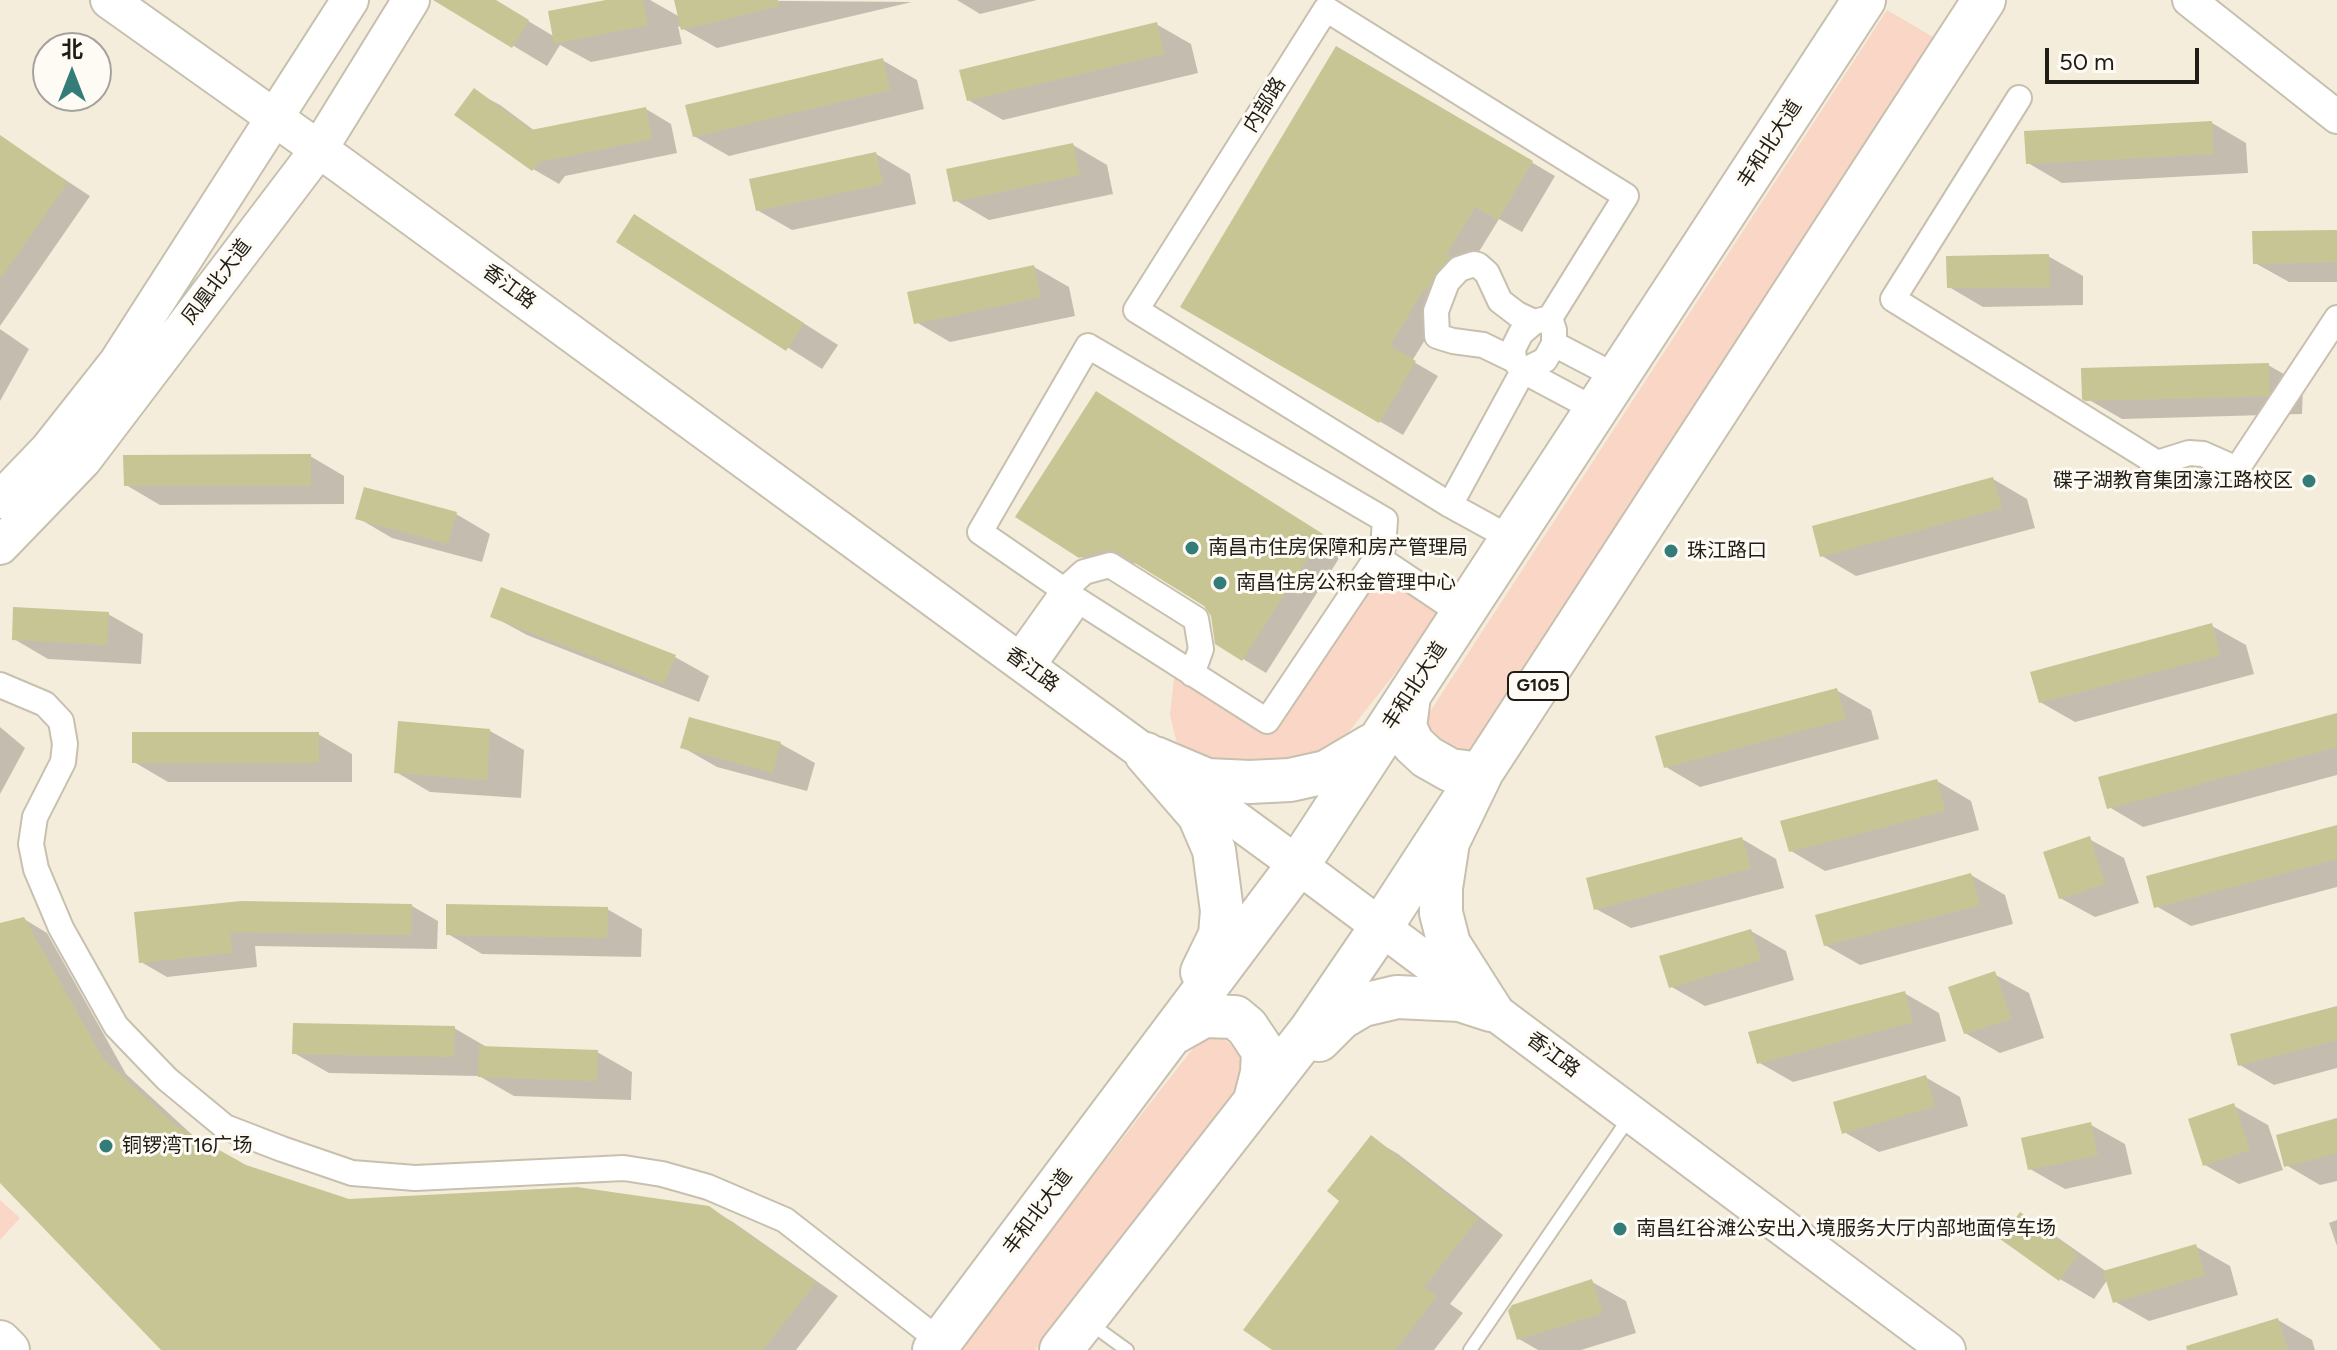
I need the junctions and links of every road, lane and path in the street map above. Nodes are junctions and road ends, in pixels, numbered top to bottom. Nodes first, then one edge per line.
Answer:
1 (109, 0) edge
2 (350, 0) edge
3 (411, 0) edge
4 (1864, 0) edge
5 (1969, 0) edge
6 (1984, 0) edge
7 (2016, 0) edge
8 (2189, 0) edge
9 (1955, 45) junction
10 (2019, 98) dead end
11 (274, 116) junction
12 (2337, 117) edge
13 (319, 149) junction
14 (2337, 318) edge
15 (1542, 320) junction
16 (1554, 344) junction
17 (1519, 366) junction
18 (1607, 394) junction
19 (0, 500) edge
20 (1450, 505) junction
21 (1512, 539) junction
22 (0, 546) edge
23 (1380, 552) junction
24 (1072, 596) junction
25 (1466, 609) junction
26 (1023, 664) junction
27 (1192, 674) junction
28 (0, 685) edge
29 (1409, 696) junction
30 (1380, 740) junction
31 (1146, 754) junction
32 (1481, 774) junction
33 (1298, 865) junction
34 (1381, 927) junction
35 (1491, 1010) junction
36 (1172, 1034) junction
37 (1255, 1102) junction
38 (1632, 1115) junction
39 (1073, 1335) edge
40 (0, 1341) edge
41 (938, 1346) edge
42 (9, 1350) edge
43 (1127, 1350) edge
44 (1470, 1350) edge
45 (1947, 1350) edge

1 - 11 main road, 香江路
2 - 11 main road, 凤凰北大道
3 - 13 main road, 凤凰北大道
4 - 18 highway, 丰和北大道
5 - 9 highway
6 - 9 highway, G105
7 - 9 highway
8 - 12 street
9 - 32 highway, G105
10 - 14 street
11 - 13 main road, 香江路
11 - 19 main road, 凤凰北大道
13 - 22 main road, 凤凰北大道
13 - 26 main road, 香江路
15 - 16 street
15 - 17 street
15 - 17 street
15 - 20 street, 内部路
16 - 17 street
16 - 18 street
17 - 18 street
17 - 20 street
18 - 21 highway, 丰和北大道
20 - 21 street, 内部路
21 - 25 highway, 丰和北大道
23 - 24 street
23 - 25 street
23 - 27 street
24 - 26 street
24 - 27 street
24 - 27 street
25 - 29 highway, 丰和北大道
26 - 31 main road, 香江路
28 - 41 street
29 - 30 highway, 丰和北大道
29 - 32 highway
30 - 31 highway
30 - 33 highway, 丰和北大道
31 - 33 main road, 香江路
31 - 36 highway
32 - 34 highway, G105
32 - 35 highway
33 - 34 main road, 香江路
33 - 36 highway, 丰和北大道
34 - 35 main road, 香江路
34 - 37 highway, G105
35 - 37 highway
35 - 38 main road, 香江路
36 - 37 highway
36 - 41 highway, 丰和北大道
37 - 39 highway, G105
38 - 44 lane
38 - 45 main road, 香江路
39 - 43 lane
40 - 42 main road

